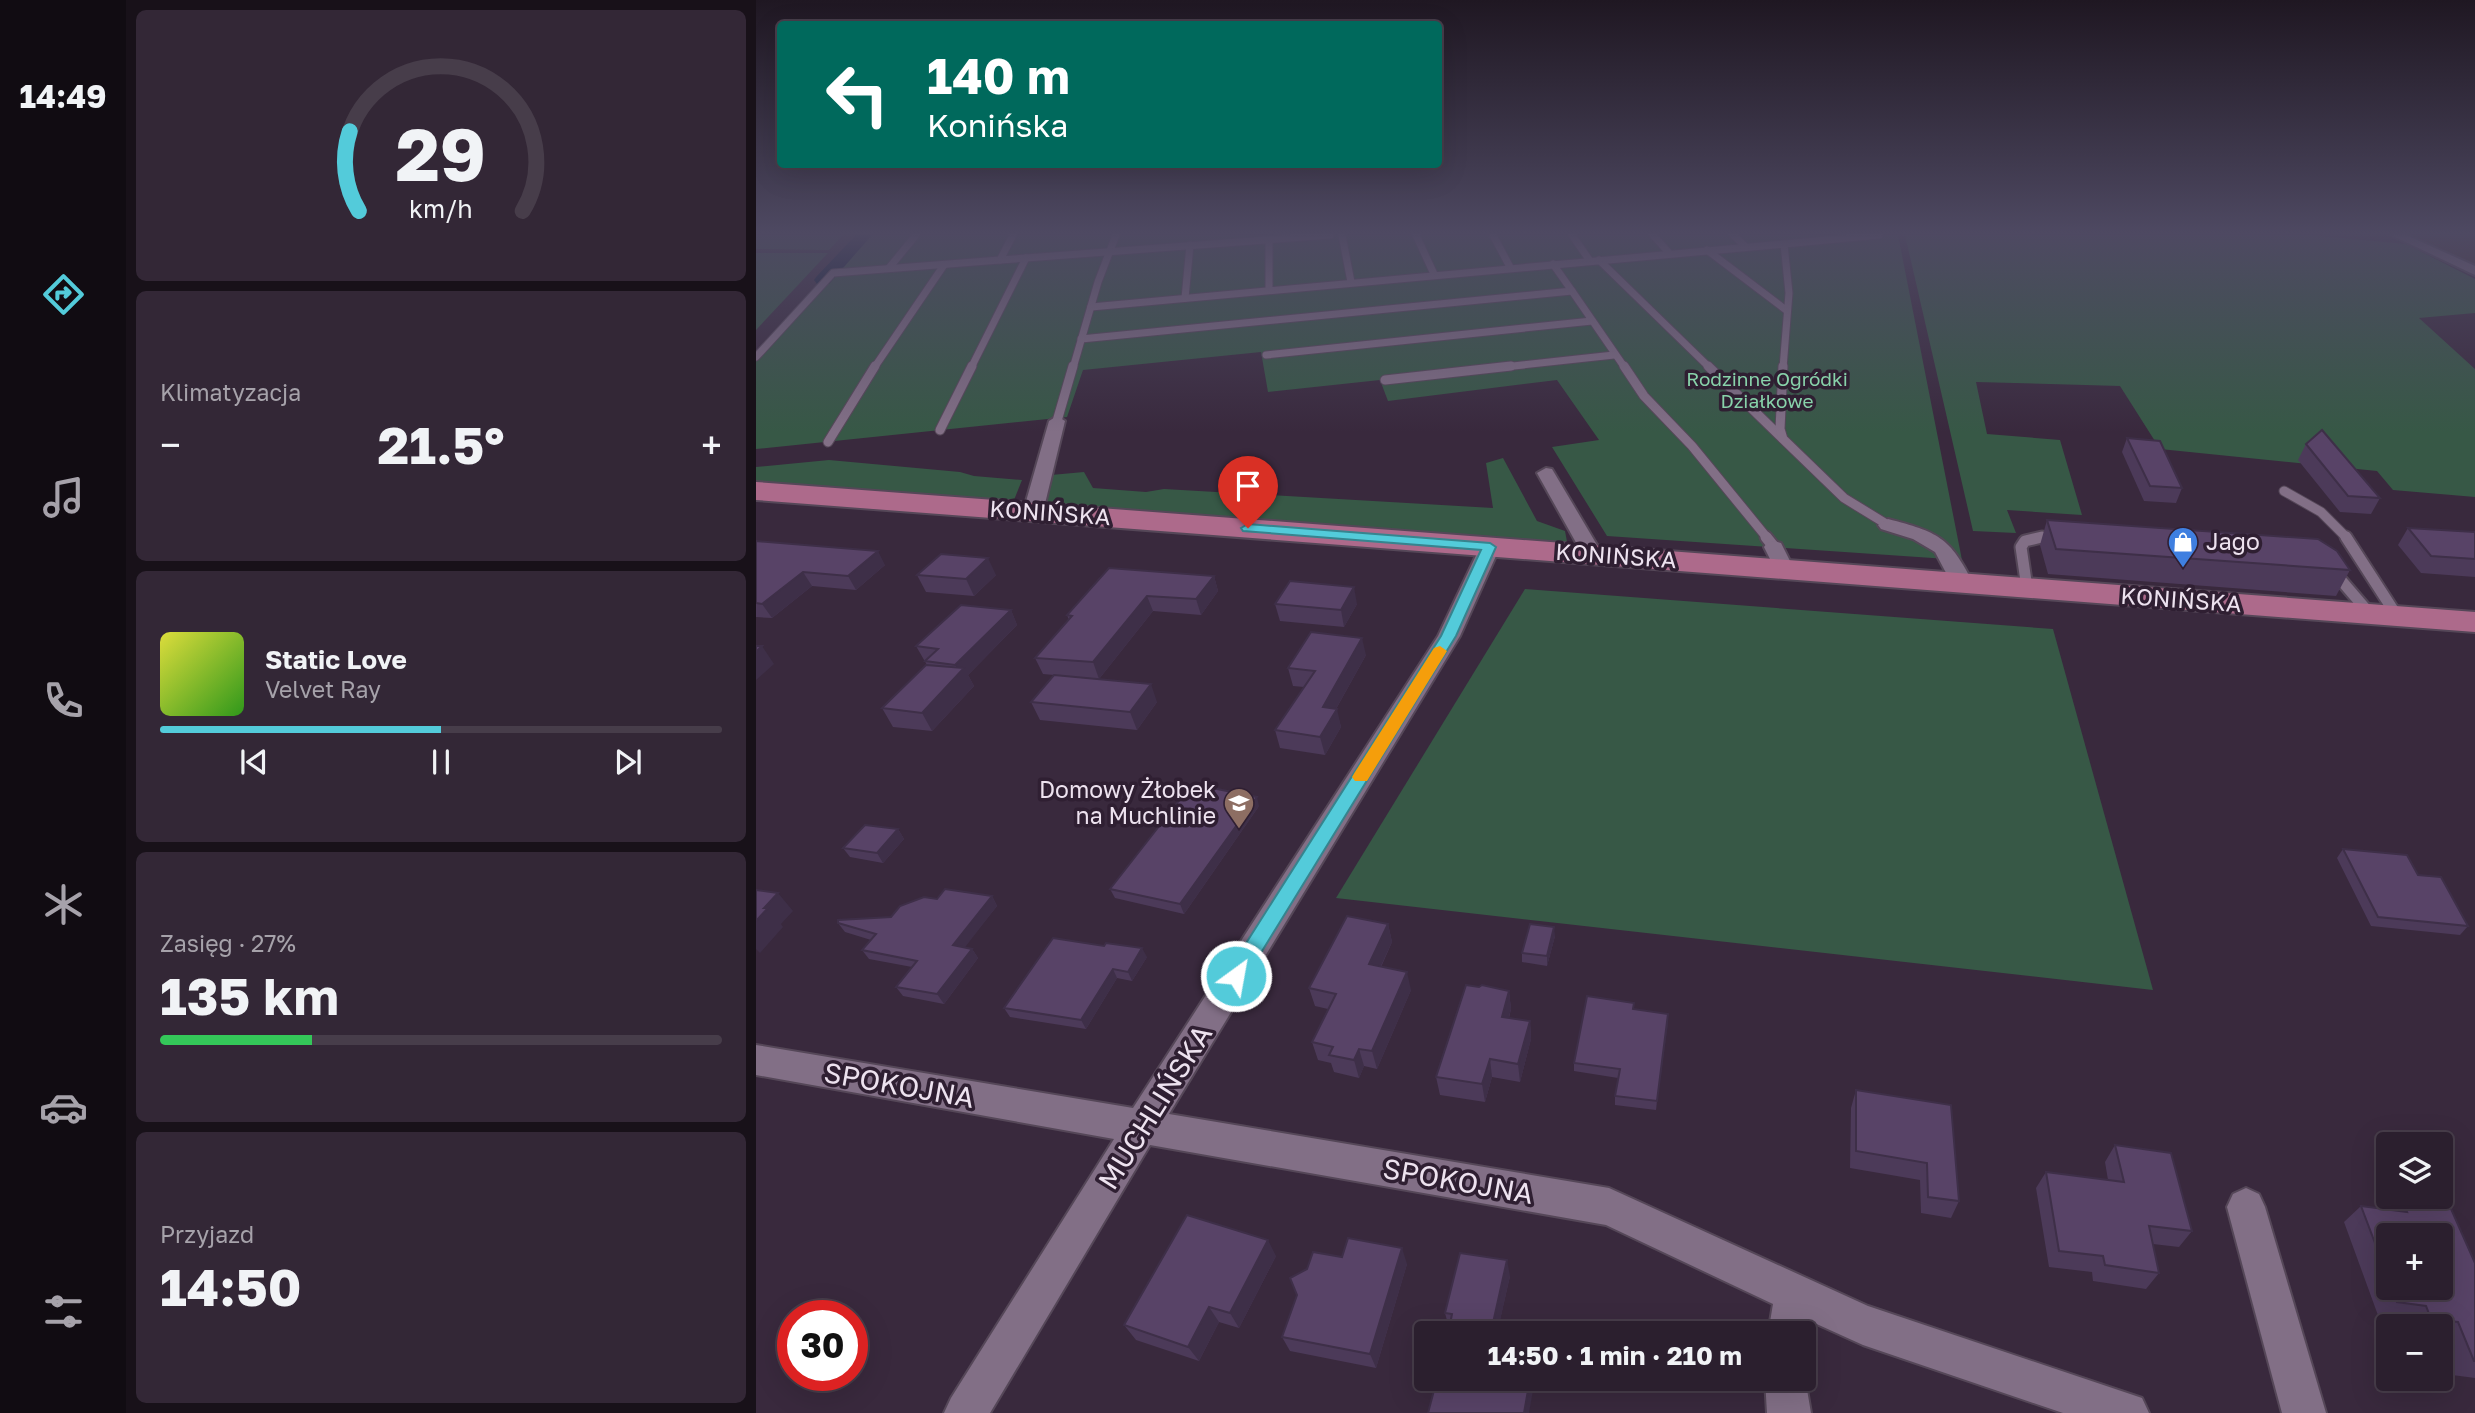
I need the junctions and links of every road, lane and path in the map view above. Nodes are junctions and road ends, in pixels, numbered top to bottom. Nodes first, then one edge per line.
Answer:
1 (807, 301) edge
2 (919, 301) edge
3 (1005, 301) edge
4 (1093, 301) edge
5 (1154, 301) edge
6 (1470, 301) edge
7 (1579, 301) edge
8 (1641, 301) edge
9 (1774, 301) edge
10 (1788, 301) edge
11 (1091, 307) junction
12 (1786, 310) junction
13 (1592, 321) junction
14 (1081, 339) junction
15 (1266, 355) dead end
16 (1614, 355) junction
17 (756, 357) edge
18 (1385, 380) dead end
19 (1057, 421) joint
20 (940, 430) dead end
21 (1783, 439) junction
22 (828, 442) dead end
23 (1546, 473) dead end
24 (756, 491) edge
25 (2284, 491) dead end
26 (1033, 512) junction
27 (1888, 525) joint
28 (2067, 534) edge
29 (1490, 547) junction
30 (1592, 555) junction
31 (1779, 558) junction
32 (2328, 566) edge
33 (1962, 583) junction
34 (2026, 588) junction
35 (2383, 615) junction
36 (2475, 622) edge
37 (756, 1060) edge
38 (1142, 1126) junction
39 (2246, 1207) dead end
40 (1795, 1292) junction
41 (1790, 1321) edge
42 (1787, 1391) edge
43 (967, 1413) edge
44 (1789, 1413) edge
45 (2127, 1413) edge
46 (2304, 1413) edge

1 - 17 lane
2 - 22 lane
3 - 20 lane
4 - 11 lane
5 - 11 lane
6 - 14 lane
7 - 13 lane
8 - 21 lane
9 - 12 lane
10 - 12 lane
11 - 14 lane
12 - 21 lane
13 - 15 lane
13 - 16 lane
14 - 19 lane
16 - 18 lane
16 - 31 lane
19 - 26 street
21 - 27 lane
23 - 30 street
24 - 26 main road, KONIŃSKA
25 - 35 lane
26 - 29 main road, KONIŃSKA
27 - 33 street
28 - 34 lane
29 - 30 main road, KONIŃSKA
29 - 38 street, MUCHLIŃSKA
30 - 31 main road, KONIŃSKA
31 - 33 main road, KONIŃSKA
32 - 35 lane
33 - 34 main road, KONIŃSKA
34 - 35 main road, KONIŃSKA
35 - 36 main road, KONIŃSKA
37 - 38 street, SPOKOJNA
38 - 40 street, SPOKOJNA
38 - 43 street, MUCHLIŃSKA
39 - 46 street
40 - 41 street
40 - 45 street, SPOKOJNA
42 - 44 street

